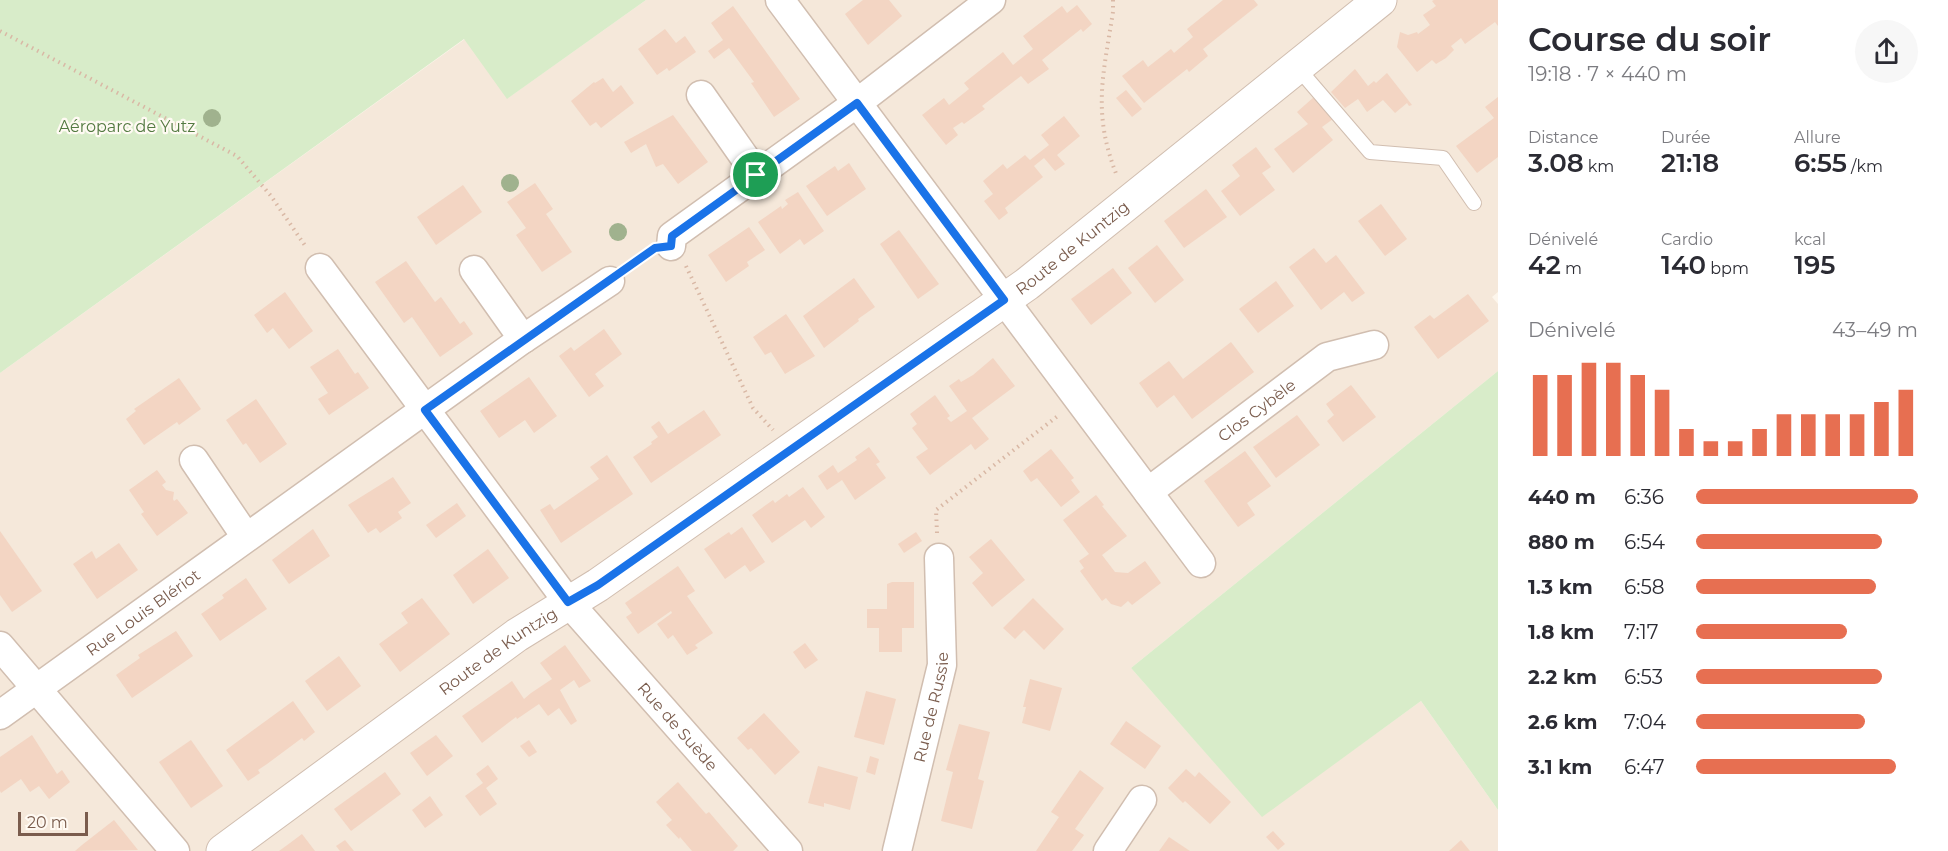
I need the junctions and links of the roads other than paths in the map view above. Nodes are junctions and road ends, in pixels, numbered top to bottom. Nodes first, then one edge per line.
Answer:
1 (780, 0) edge
2 (991, 0) edge
3 (1380, 0) edge
4 (1297, 67) junction
5 (701, 95) dead end
6 (857, 103) junction
7 (756, 175) junction
8 (1474, 203) dead end
9 (671, 246) road end
10 (320, 268) road end
11 (474, 270) dead end
12 (610, 281) road end
13 (1004, 300) junction
14 (523, 339) junction
15 (1374, 345) dead end
16 (425, 410) junction
17 (194, 460) dead end
18 (1148, 492) junction
19 (246, 537) junction
20 (939, 558) road end
21 (1201, 563) dead end
22 (568, 602) junction
23 (0, 646) edge
24 (37, 688) junction
25 (0, 715) edge
26 (1142, 800) dead end
27 (175, 851) edge
28 (223, 851) edge
29 (788, 851) edge
30 (897, 851) edge
31 (1108, 851) edge

1 - 6 street
2 - 6 street
3 - 4 street, Route de Kuntzig
4 - 8 lane
4 - 13 street, Route de Kuntzig
5 - 7 street
6 - 7 street
6 - 13 street
7 - 9 street
10 - 16 street
11 - 14 street
12 - 14 street, Rue Louis Blériot
13 - 18 street
13 - 22 street, Route de Kuntzig
14 - 16 street, Rue Louis Blériot
15 - 18 street, Clos Cybèle
16 - 19 street, Rue Louis Blériot
16 - 22 street
17 - 19 street
18 - 21 street
19 - 24 street, Rue Louis Blériot
20 - 30 street, Rue de Russie
22 - 28 street, Route de Kuntzig
22 - 29 street, Rue de Suède
23 - 24 street
24 - 25 street, Rue Louis Blériot
24 - 27 street
26 - 31 street

